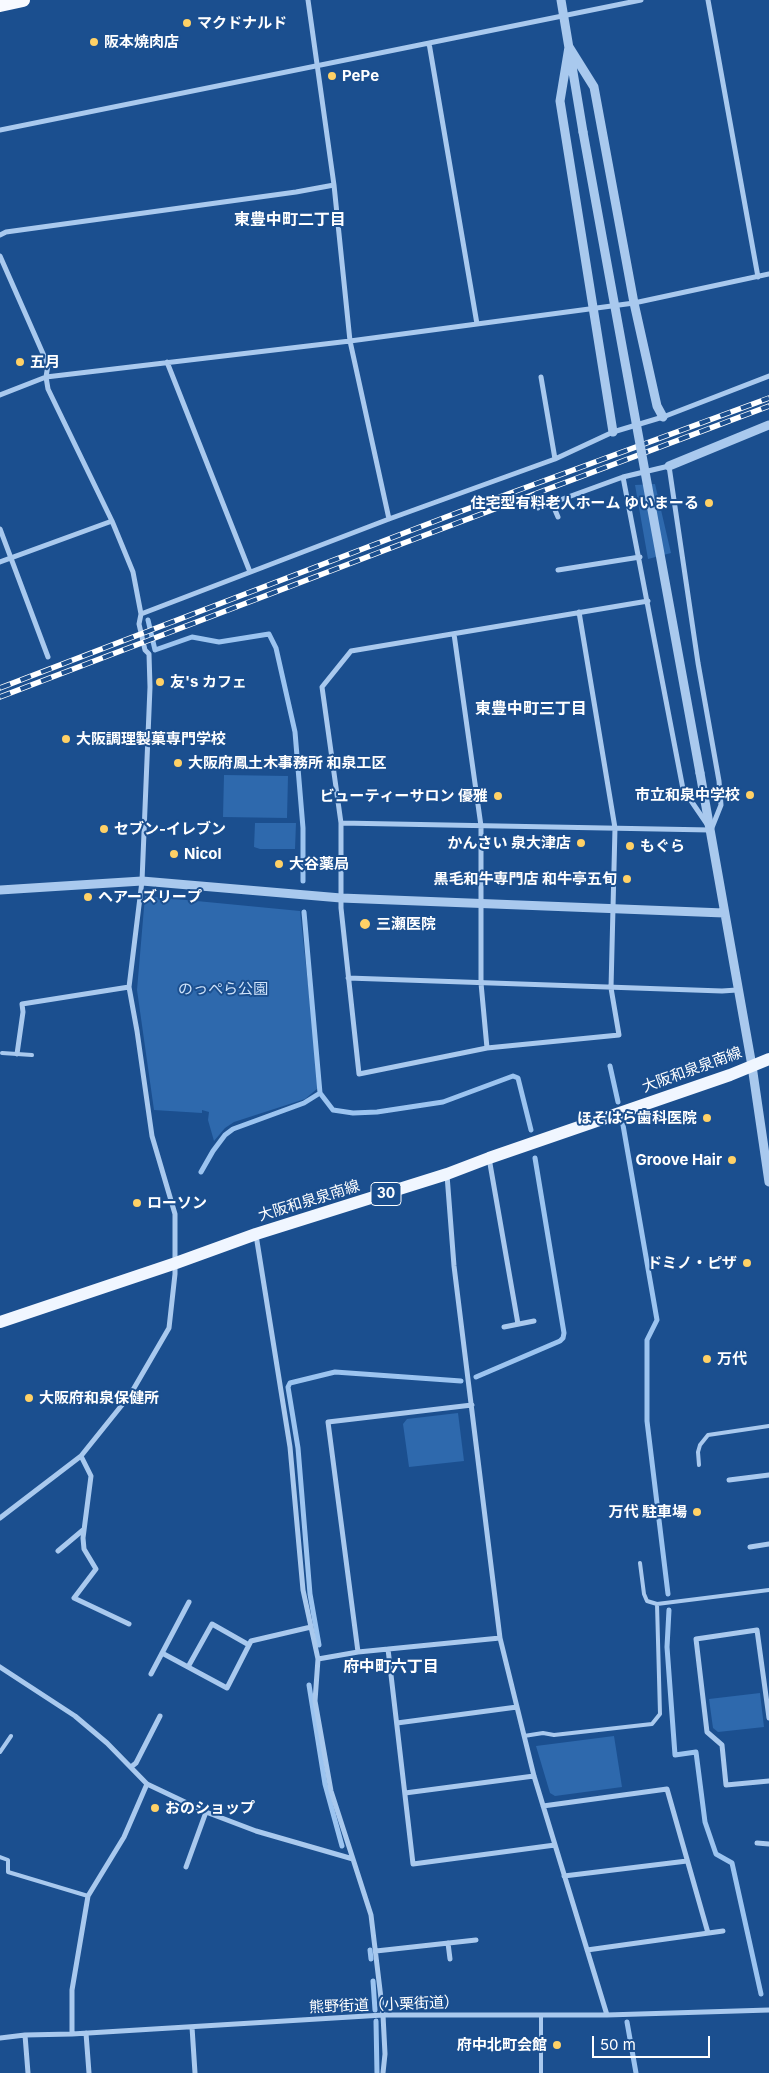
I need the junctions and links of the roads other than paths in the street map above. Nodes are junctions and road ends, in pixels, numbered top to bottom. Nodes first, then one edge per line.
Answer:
1 (23, 0) edge
2 (308, 0) edge
3 (561, 0) edge
4 (641, 0) edge
5 (708, 0) edge
6 (0, 5) edge
7 (564, 15) junction
8 (429, 43) junction
9 (569, 47) junction
10 (318, 65) junction
11 (0, 130) edge
12 (334, 185) junction
13 (0, 235) edge
14 (0, 256) edge
15 (769, 274) edge
16 (758, 277) junction
17 (634, 303) junction
18 (593, 308) junction
19 (477, 324) junction
20 (350, 341) junction
21 (167, 362) junction
22 (769, 376) edge
23 (46, 377) junction
24 (541, 377) dead end
25 (0, 395) edge
26 (663, 417) junction
27 (769, 425) edge
28 (613, 432) junction
29 (555, 459) junction
30 (669, 466) junction
31 (623, 477) junction
32 (552, 503) junction
33 (538, 508) dead end
34 (558, 517) dead end
35 (389, 519) junction
36 (112, 521) junction
37 (0, 530) edge
38 (11, 558) junction
39 (640, 558) junction
40 (0, 562) edge
41 (558, 570) dead end
42 (250, 572) junction
43 (648, 601) junction
44 (579, 612) junction
45 (140, 614) junction
46 (454, 634) junction
47 (48, 657) dead end
48 (342, 823) junction
49 (481, 826) junction
50 (616, 828) junction
51 (711, 830) junction
52 (142, 881) junction
53 (0, 890) edge
54 (341, 898) junction
55 (481, 903) junction
56 (614, 908) junction
57 (724, 913) junction
58 (348, 978) junction
59 (481, 984) junction
60 (129, 987) junction
61 (611, 988) junction
62 (737, 990) junction
63 (487, 1048) junction
64 (2, 1053) dead end
65 (16, 1054) junction
66 (32, 1055) dead end
67 (769, 1059) edge
68 (752, 1066) junction
69 (489, 1158) junction
70 (447, 1174) junction
71 (769, 1182) edge
72 (256, 1234) junction
73 (176, 1263) junction
74 (534, 1321) dead end
75 (0, 1322) edge
76 (518, 1324) junction
77 (504, 1327) dead end
78 (472, 1405) junction
79 (769, 1426) edge
80 (81, 1456) junction
81 (699, 1465) dead end
82 (769, 1475) edge
83 (729, 1480) dead end
84 (0, 1518) edge
85 (84, 1530) junction
86 (769, 1544) edge
87 (750, 1547) dead end
88 (58, 1551) dead end
89 (640, 1563) dead end
90 (769, 1590) edge
91 (190, 1602) dead end
92 (656, 1604) junction
93 (129, 1624) dead end
94 (311, 1626) junction
95 (500, 1638) junction
96 (249, 1646) junction
97 (388, 1649) junction
98 (358, 1652) junction
99 (162, 1653) junction
100 (318, 1659) junction
101 (0, 1667) edge
102 (188, 1667) junction
103 (151, 1674) dead end
104 (768, 1703) edge
105 (517, 1707) junction
106 (160, 1716) dead end
107 (769, 1718) edge
108 (397, 1723) junction
109 (11, 1736) dead end
110 (524, 1736) junction
111 (0, 1752) edge
112 (131, 1768) junction
113 (534, 1776) junction
114 (769, 1781) edge
115 (148, 1784) junction
116 (405, 1793) junction
117 (543, 1806) junction
118 (206, 1812) junction
119 (757, 1843) dead end
120 (769, 1844) edge
121 (555, 1845) junction
122 (0, 1857) edge
123 (353, 1859) junction
124 (687, 1860) junction
125 (186, 1867) dead end
126 (564, 1876) junction
127 (88, 1896) junction
128 (723, 1931) dead end
129 (708, 1933) junction
130 (476, 1940) dead end
131 (448, 1943) junction
132 (587, 1950) junction
133 (376, 1951) junction
134 (450, 1959) dead end
135 (769, 2010) edge
136 (383, 2015) junction
137 (541, 2015) junction
138 (607, 2015) junction
139 (192, 2027) junction
140 (86, 2033) junction
141 (25, 2034) junction
142 (72, 2034) junction
143 (0, 2038) edge
144 (28, 2073) edge
145 (89, 2073) edge
146 (196, 2073) edge
147 (383, 2073) edge
148 (541, 2073) edge

1 - 6 highway
2 - 10 street
3 - 7 street
4 - 7 street
5 - 16 street
7 - 8 street
7 - 9 street
8 - 10 street
8 - 19 street
9 - 17 street
9 - 18 street
9 - 51 street, bridge
10 - 11 street
10 - 12 street
12 - 13 street
12 - 20 street
14 - 23 street
15 - 16 street
16 - 17 street
17 - 18 street
17 - 26 street
18 - 19 street
18 - 28 street
19 - 20 street
20 - 21 street
20 - 35 street
21 - 23 street
21 - 42 street
22 - 26 street
23 - 25 street
23 - 36 street
24 - 29 street
26 - 28 street
27 - 30 street
28 - 29 street
29 - 35 street
30 - 31 street
30 - 51 street
31 - 32 street
31 - 39 street
32 - 33 street
32 - 34 street
35 - 42 street
36 - 38 street
36 - 45 street
37 - 38 street
38 - 40 street
38 - 47 street
39 - 41 street
39 - 43 street
42 - 45 street
43 - 44 street
43 - 51 street
44 - 46 street
44 - 50 street
45 - 52 street
46 - 48 street
46 - 49 street
48 - 49 street
48 - 54 street
49 - 50 street
49 - 55 street
50 - 51 street
50 - 56 street
51 - 57 street
52 - 53 street
52 - 54 street
52 - 60 street
54 - 55 street
54 - 58 street
55 - 56 street
55 - 59 street
56 - 57 street
56 - 61 street
57 - 62 street
58 - 59 street
58 - 63 street
59 - 61 street
59 - 63 street
60 - 65 street
60 - 73 street
61 - 62 street
61 - 63 street
62 - 68 street
64 - 65 lane
65 - 66 lane
67 - 68 main road, 大阪和泉泉南線 / 30
68 - 69 main road, 大阪和泉泉南線 / 30
68 - 71 street
69 - 70 main road, 大阪和泉泉南線 / 30
69 - 76 street
70 - 72 main road, 大阪和泉泉南線 / 30
70 - 78 street
72 - 73 main road, 大阪和泉泉南線 / 30
72 - 94 street
73 - 75 main road, 大阪和泉泉南線 / 30
73 - 80 street
74 - 76 street
76 - 77 street
78 - 95 street
78 - 98 street
79 - 81 lane
80 - 84 street
80 - 85 street
82 - 83 street
85 - 88 street
85 - 93 street
86 - 87 street
89 - 92 lane
90 - 92 lane
91 - 99 street
92 - 110 lane
94 - 96 street
94 - 100 street
95 - 97 street
95 - 105 street
96 - 102 street
96 - 102 street
97 - 98 street
97 - 108 street
98 - 100 street
99 - 102 street
99 - 103 street
100 - 123 street
101 - 112 street
104 - 107 street
104 - 114 street
105 - 108 street
105 - 110 street
106 - 112 street
108 - 116 street
109 - 111 lane
110 - 113 street
112 - 115 street
113 - 116 street
113 - 117 street
115 - 118 street
115 - 127 street
116 - 121 street
117 - 121 street
117 - 124 street
118 - 123 street
118 - 125 street
119 - 120 street
121 - 126 street
122 - 127 lane
123 - 133 street
124 - 126 street
124 - 129 street
126 - 132 street
127 - 142 street
128 - 129 street
129 - 132 street
130 - 131 street
131 - 133 street
131 - 134 street
132 - 138 street
133 - 136 street
135 - 138 street, 熊野街道（小栗街道）
136 - 137 street, 熊野街道（小栗街道）
136 - 139 street, 熊野街道（小栗街道）
136 - 147 street
137 - 138 street, 熊野街道（小栗街道）
137 - 148 lane
139 - 140 street, 熊野街道（小栗街道）
139 - 146 street
140 - 142 street, 熊野街道（小栗街道）
140 - 145 street
141 - 142 street, 熊野街道（小栗街道）
141 - 143 street, 熊野街道（小栗街道）
141 - 144 street

